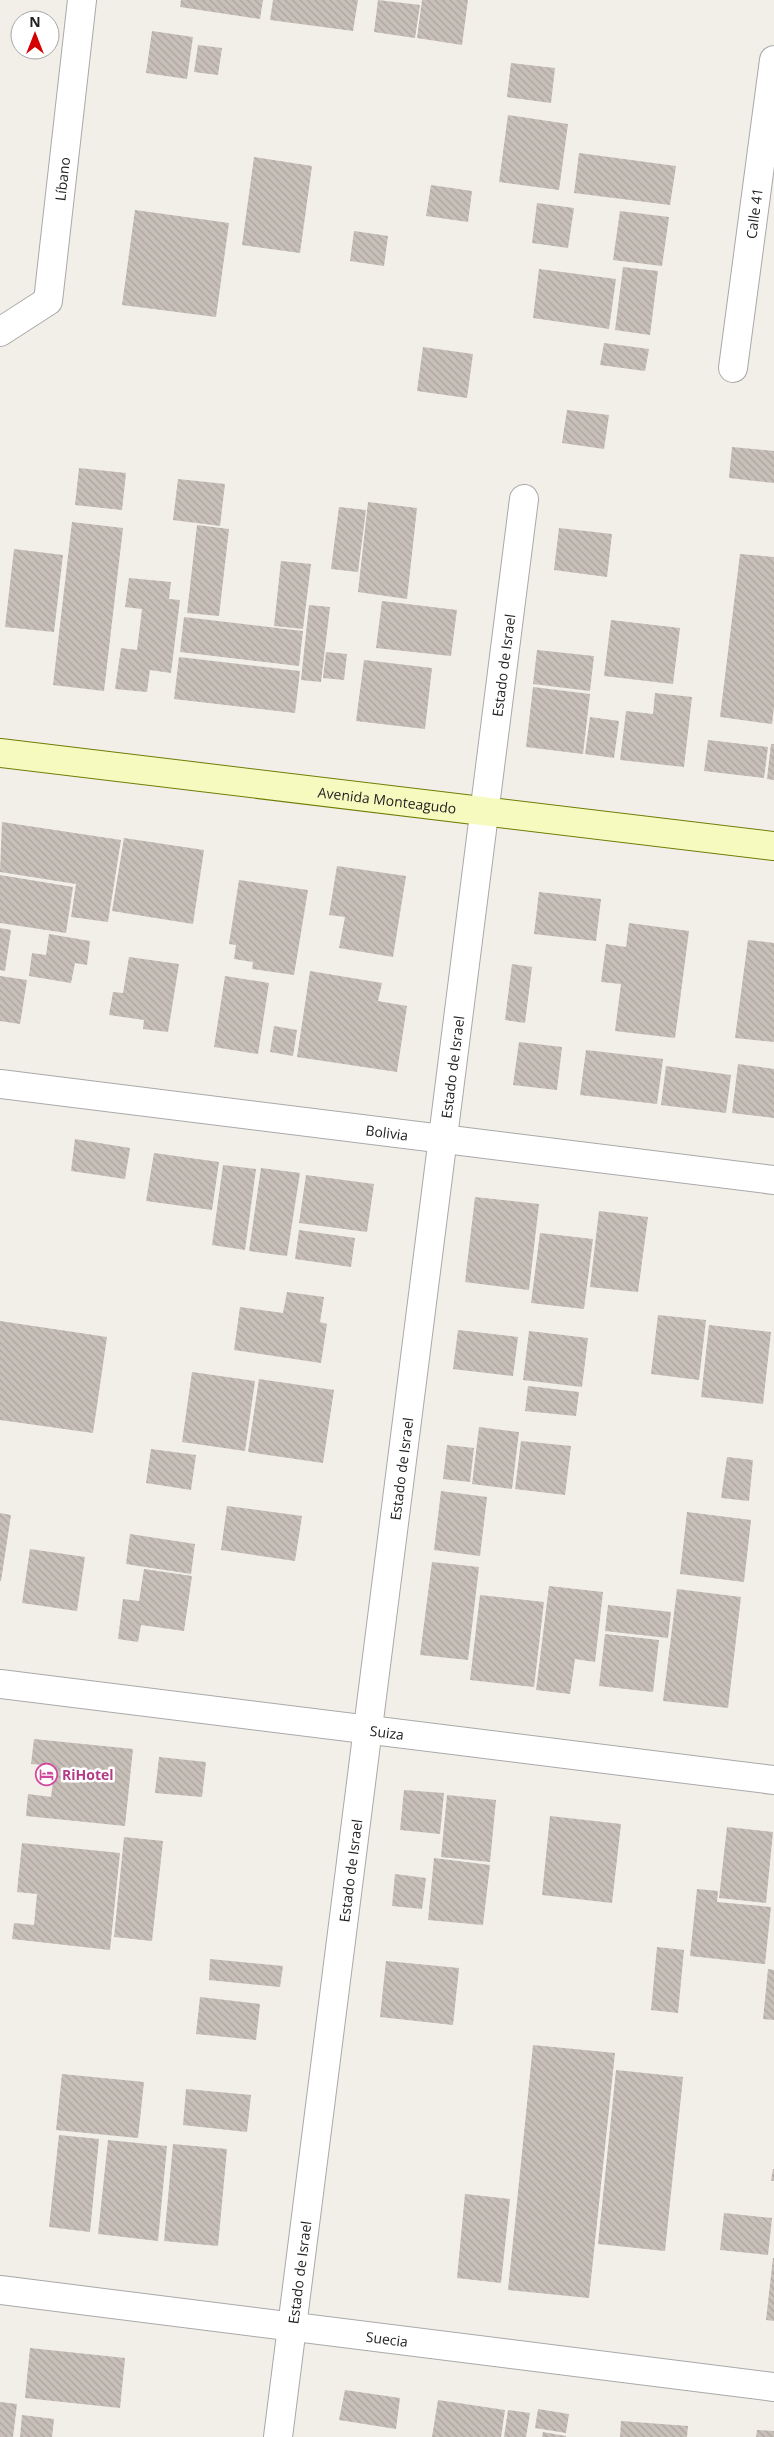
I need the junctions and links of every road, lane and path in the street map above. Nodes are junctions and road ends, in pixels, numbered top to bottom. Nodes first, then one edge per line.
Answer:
1 (82, 0) edge
2 (774, 60) edge
3 (0, 332) edge
4 (733, 368) dead end
5 (524, 500) dead end
6 (0, 753) edge
7 (484, 812) junction
8 (774, 846) edge
9 (0, 1084) edge
10 (443, 1139) junction
11 (774, 1180) edge
12 (0, 1684) edge
13 (368, 1729) junction
14 (774, 1780) edge
15 (0, 2290) edge
16 (292, 2326) junction
17 (774, 2387) edge
18 (278, 2437) edge

1 - 3 street, Líbano
2 - 4 street, Calle 41
5 - 7 street, Estado de Israel
6 - 7 main road, Avenida Monteagudo
7 - 8 main road, Avenida Monteagudo
7 - 10 street, Estado de Israel
9 - 10 street, Bolivia
10 - 11 street, Bolivia
10 - 13 street, Estado de Israel
12 - 13 street, Suiza
13 - 14 street, Suiza
13 - 16 street, Estado de Israel
15 - 16 street, Suecia
16 - 17 street, Suecia
16 - 18 street, Estado de Israel

